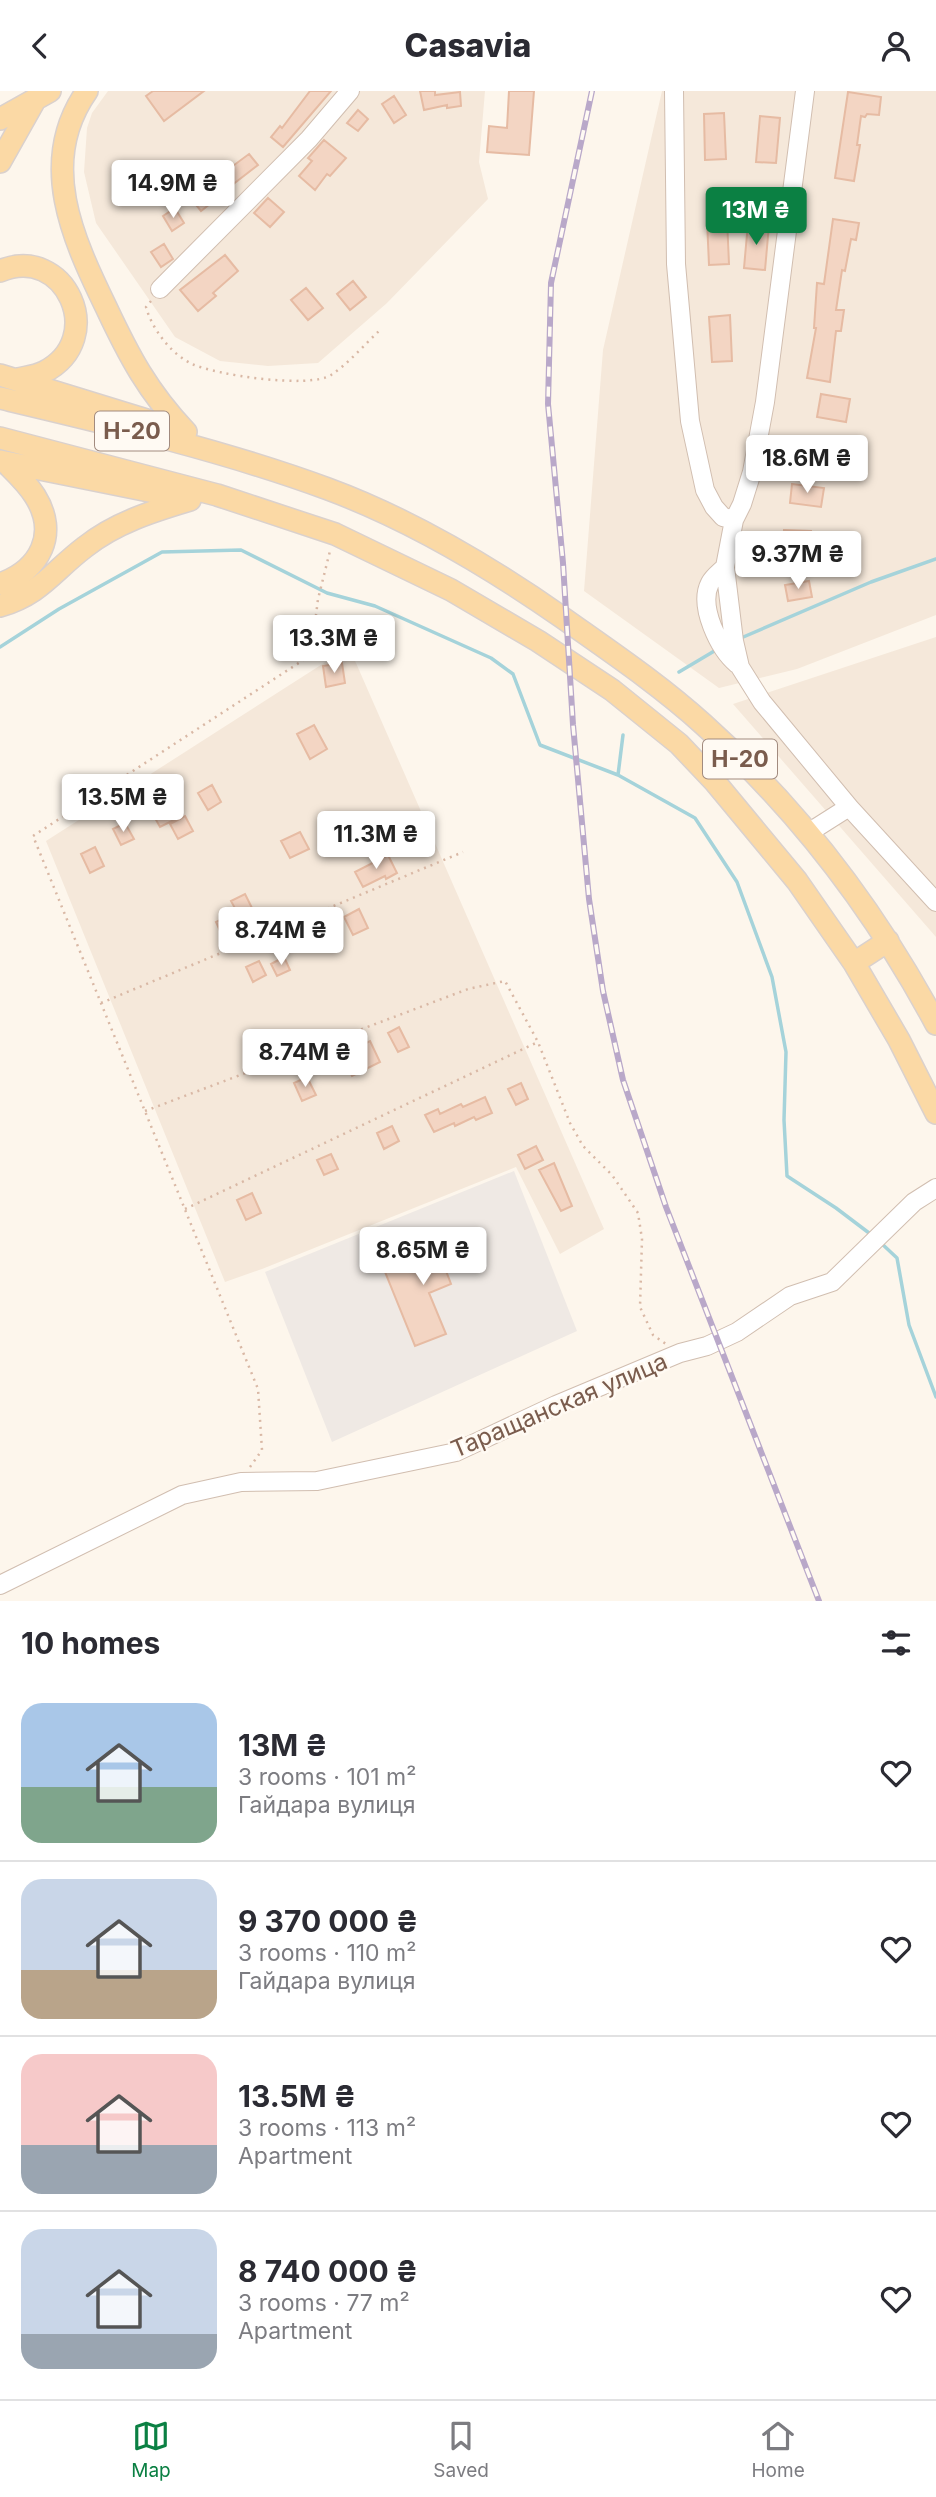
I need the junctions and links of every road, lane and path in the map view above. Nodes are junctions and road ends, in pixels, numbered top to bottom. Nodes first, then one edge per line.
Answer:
1 (87, 91) edge
2 (350, 91) edge
3 (674, 91) edge
4 (805, 91) edge
5 (42, 93) edge
6 (0, 119) edge
7 (0, 162) edge
8 (0, 271) edge
9 (160, 289) joint
10 (379, 331) dead end
11 (9, 377) edge
12 (0, 398) edge
13 (186, 432) junction
14 (0, 438) edge
15 (3, 462) edge
16 (264, 467) junction
17 (217, 495) junction
18 (190, 499) junction
19 (734, 520) junction
20 (335, 534) junction
21 (0, 584) edge
22 (0, 606) edge
23 (849, 807) junction
24 (808, 833) junction
25 (463, 852) dead end
26 (936, 902) edge
27 (888, 941) junction
28 (854, 963) junction
29 (101, 1003) junction
30 (936, 1024) edge
31 (538, 1042) junction
32 (145, 1111) junction
33 (936, 1113) edge
34 (936, 1188) edge
35 (185, 1209) junction
36 (680, 1353) junction
37 (241, 1482) junction
38 (0, 1585) edge

1 - 13 main road
2 - 9 street
3 - 19 street
4 - 19 street
5 - 6 main road
5 - 7 main road
8 - 11 main road
9 - 10 path
11 - 13 main road
12 - 16 main road, Н-20
13 - 16 main road
14 - 17 main road, Н-20
15 - 18 main road
15 - 21 main road
16 - 24 main road, Н-20
17 - 18 main road
17 - 20 main road, Н-20
18 - 22 main road
19 - 23 street
20 - 28 main road, Н-20
20 - 29 path
23 - 24 street
23 - 26 street
24 - 27 main road, Н-20
25 - 29 path
27 - 28 main road
27 - 30 main road, Н-20
28 - 33 main road, Н-20
29 - 32 path
31 - 32 path
31 - 35 path
31 - 36 path
32 - 35 path
34 - 36 street, Таращанская улица
35 - 37 path
36 - 37 street, Таращанская улица
37 - 38 street, Таращанская улица

